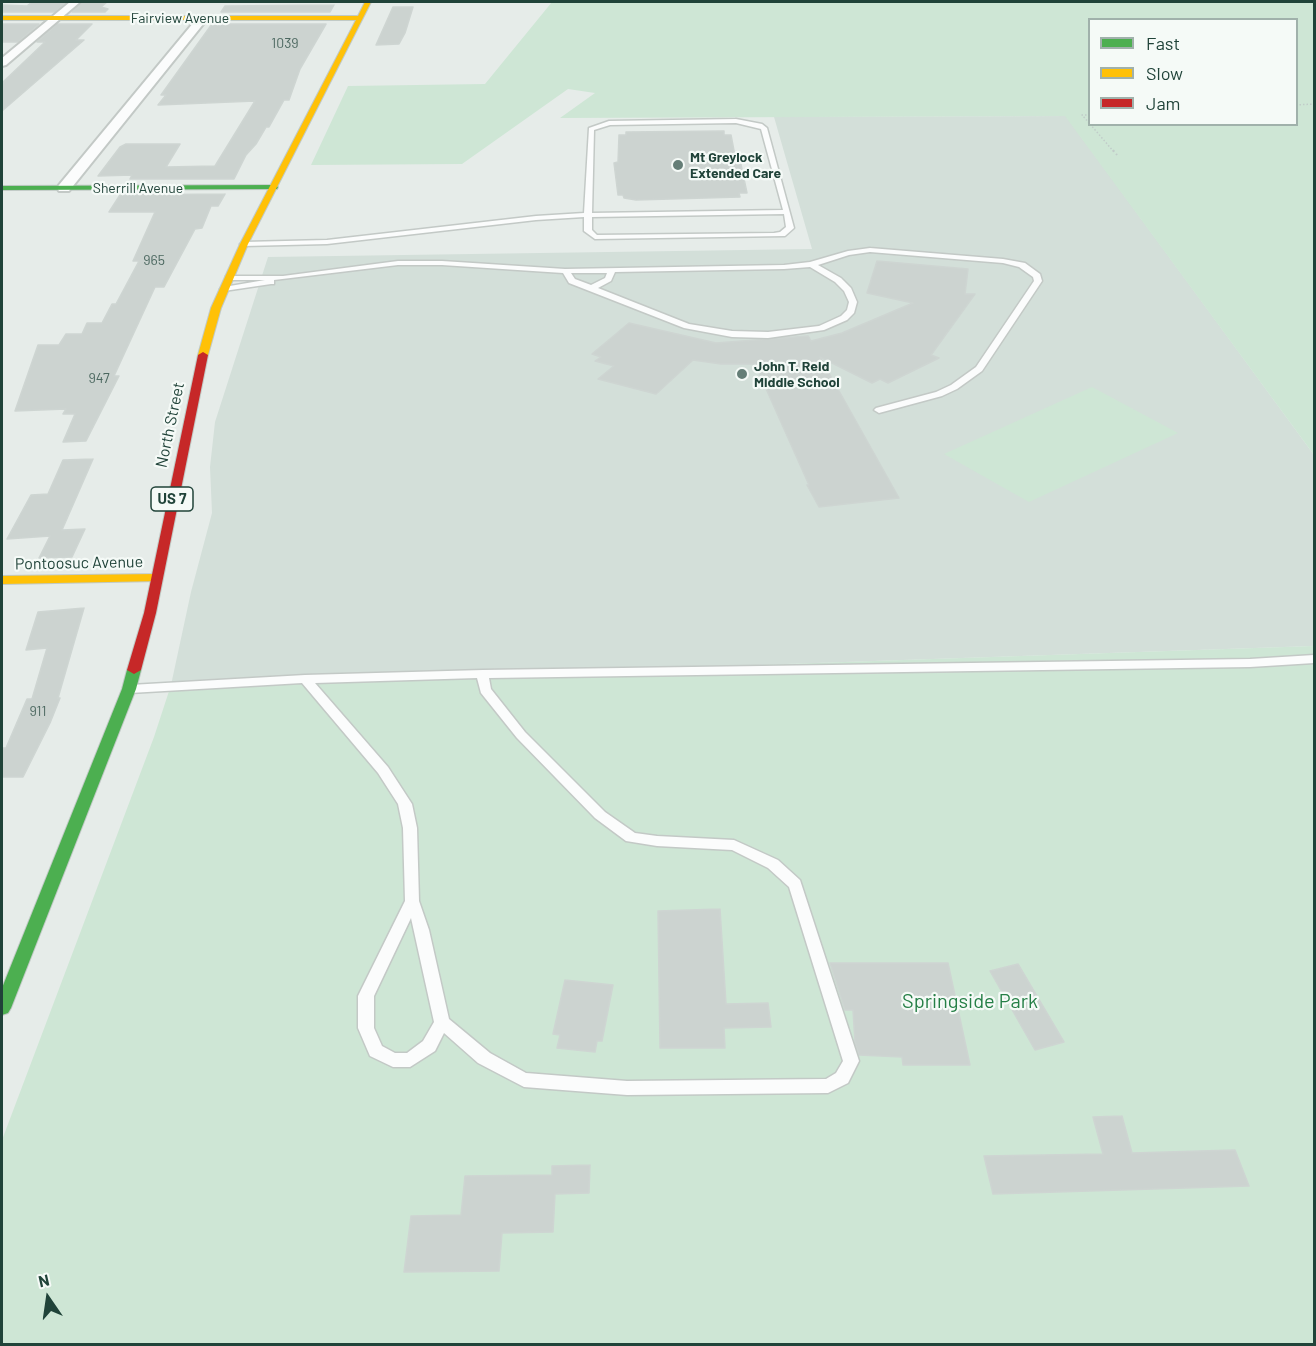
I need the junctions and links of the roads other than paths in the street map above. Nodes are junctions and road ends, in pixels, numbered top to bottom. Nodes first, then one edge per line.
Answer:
1 (75, 2) edge
2 (368, 2) edge
3 (2, 18) edge
4 (203, 18) junction
5 (359, 18) junction
6 (53, 19) junction
7 (2, 63) edge
8 (274, 187) junction
9 (2, 188) edge
10 (64, 188) junction
11 (787, 212) junction
12 (588, 215) junction
13 (244, 244) junction
14 (811, 264) junction
15 (612, 270) junction
16 (565, 271) junction
17 (227, 283) junction
18 (592, 288) junction
19 (879, 410) dead end
20 (157, 578) junction
21 (2, 580) edge
22 (1314, 659) edge
23 (483, 674) junction
24 (305, 679) junction
25 (129, 689) junction
26 (412, 901) junction
27 (2, 1008) edge
28 (442, 1022) junction

1 - 6 street
2 - 5 main road, North Street / US 7
3 - 6 main road, Fairview Avenue
4 - 5 main road, Fairview Avenue
4 - 6 main road, Fairview Avenue
4 - 10 street
5 - 8 main road, North Street / US 7
6 - 7 street
8 - 10 main road, Sherrill Avenue
8 - 13 main road, North Street / US 7
9 - 10 main road, Sherrill Avenue
11 - 12 lane
11 - 12 lane
11 - 12 lane
12 - 13 lane
13 - 17 main road, North Street / US 7
14 - 15 lane
14 - 18 lane
14 - 19 lane
15 - 16 lane
15 - 18 lane
16 - 17 lane
16 - 18 lane
17 - 20 main road, North Street / US 7
20 - 21 main road, Pontoosuc Avenue
20 - 25 main road, North Street / US 7
22 - 23 lane
23 - 24 lane
23 - 28 lane
24 - 25 lane
24 - 26 lane
25 - 27 main road, North Street / US 7
26 - 28 lane
26 - 28 lane

